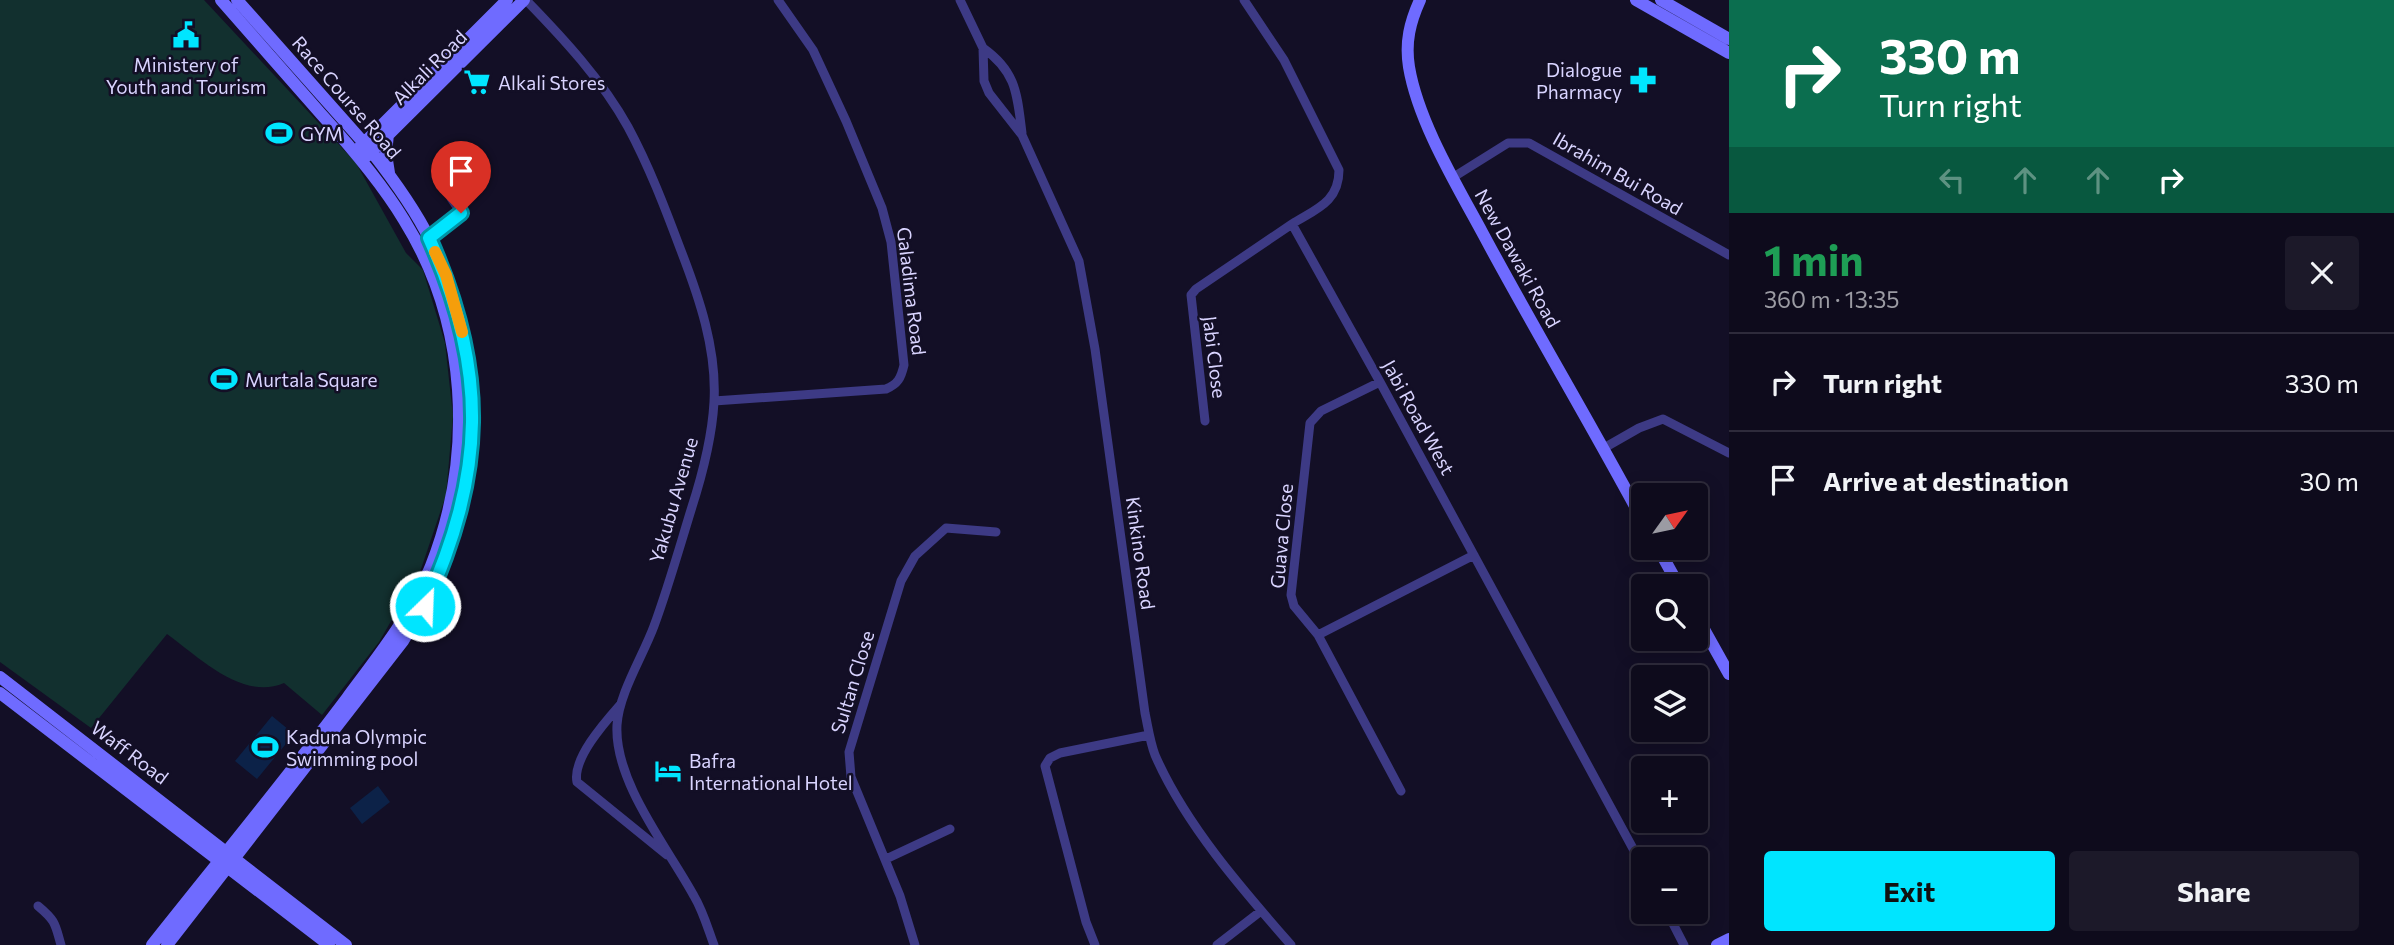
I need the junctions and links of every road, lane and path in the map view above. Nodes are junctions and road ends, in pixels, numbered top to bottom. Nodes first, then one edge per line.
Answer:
1 (221, 0) edge
2 (237, 0) edge
3 (507, 0) edge
4 (525, 0) edge
5 (778, 0) edge
6 (960, 0) edge
7 (1244, 0) edge
8 (1420, 0) edge
9 (1636, 0) edge
10 (1661, 0) edge
11 (1729, 39) edge
12 (983, 48) junction
13 (1729, 53) edge
14 (346, 123) junction
15 (386, 129) junction
16 (1022, 135) junction
17 (363, 152) junction
18 (389, 174) junction
19 (1452, 178) junction
20 (451, 198) dead end
21 (1292, 225) junction
22 (429, 238) junction
23 (1729, 256) edge
24 (1380, 382) junction
25 (714, 401) junction
26 (1205, 421) dead end
27 (1604, 448) junction
28 (1729, 453) edge
29 (1631, 499) edge
30 (996, 532) dead end
31 (1474, 555) junction
32 (1318, 635) junction
33 (1708, 636) edge
34 (1729, 674) edge
35 (0, 677) edge
36 (0, 693) edge
37 (622, 704) junction
38 (1149, 735) junction
39 (1401, 791) dead end
40 (950, 829) dead end
41 (206, 835) junction
42 (247, 835) junction
43 (197, 846) junction
44 (1632, 847) edge
45 (671, 859) junction
46 (886, 859) junction
47 (227, 860) junction
48 (253, 880) junction
49 (207, 885) junction
50 (38, 906) dead end
51 (1261, 911) junction
52 (1673, 924) edge
53 (1729, 939) edge
54 (61, 945) edge
55 (152, 945) edge
56 (167, 945) edge
57 (328, 945) edge
58 (346, 945) edge
59 (714, 945) edge
60 (915, 945) edge
61 (1096, 945) edge
62 (1217, 945) edge
63 (1291, 945) edge
64 (1684, 945) edge
65 (1717, 945) edge

1 - 17 main road, Race Course Road
2 - 14 main road, Race Course Road
3 - 15 main road, Alkali Road
4 - 15 main road, Alkali Road
4 - 25 street, Yakubu Avenue
5 - 25 street, Galadima Road
6 - 12 street, Kinkino Road
7 - 21 street
8 - 19 main road, New Dawaki Road
9 - 13 main road
10 - 11 main road
12 - 16 street, Kinkino Road
12 - 16 street, Kinkino Road
14 - 15 main road
14 - 17 main road, Race Course Road
15 - 17 main road, Alkali Road
15 - 18 main road
16 - 38 street, Kinkino Road
17 - 18 main road, Race Course Road
17 - 42 main road, Race Course Road
18 - 22 main road, Race Course Road
19 - 23 street, Ibrahim Bui Road
19 - 27 main road, New Dawaki Road
20 - 22 street
21 - 24 street, Jabi Road West
21 - 26 street, Jabi Close
22 - 42 main road, Race Course Road
24 - 31 street, Jabi Road West
24 - 32 street, Guava Close
25 - 37 street, Yakubu Avenue
27 - 28 street
27 - 29 main road, New Dawaki Road
30 - 46 street, Sultan Close
31 - 32 street
31 - 44 street, Jabi Road West
32 - 39 street, Guava Close
33 - 34 main road
35 - 41 main road, Waff Road
36 - 43 main road, Waff Road
37 - 45 street, Yakubu Avenue
37 - 45 street
38 - 51 street, Kinkino Road
38 - 61 street
40 - 46 street
41 - 42 main road
41 - 47 main road, Waff Road
42 - 47 main road, Race Course Road
42 - 48 main road
43 - 47 main road, Waff Road
43 - 49 main road
45 - 59 street, Yakubu Avenue
46 - 60 street, Sultan Close
47 - 48 main road
47 - 49 main road, Race Course Road
48 - 49 main road
48 - 57 main road
48 - 58 main road
49 - 55 main road
49 - 56 main road
50 - 54 street
51 - 62 street
51 - 63 street, Kinkino Road
52 - 64 street
53 - 65 main road

